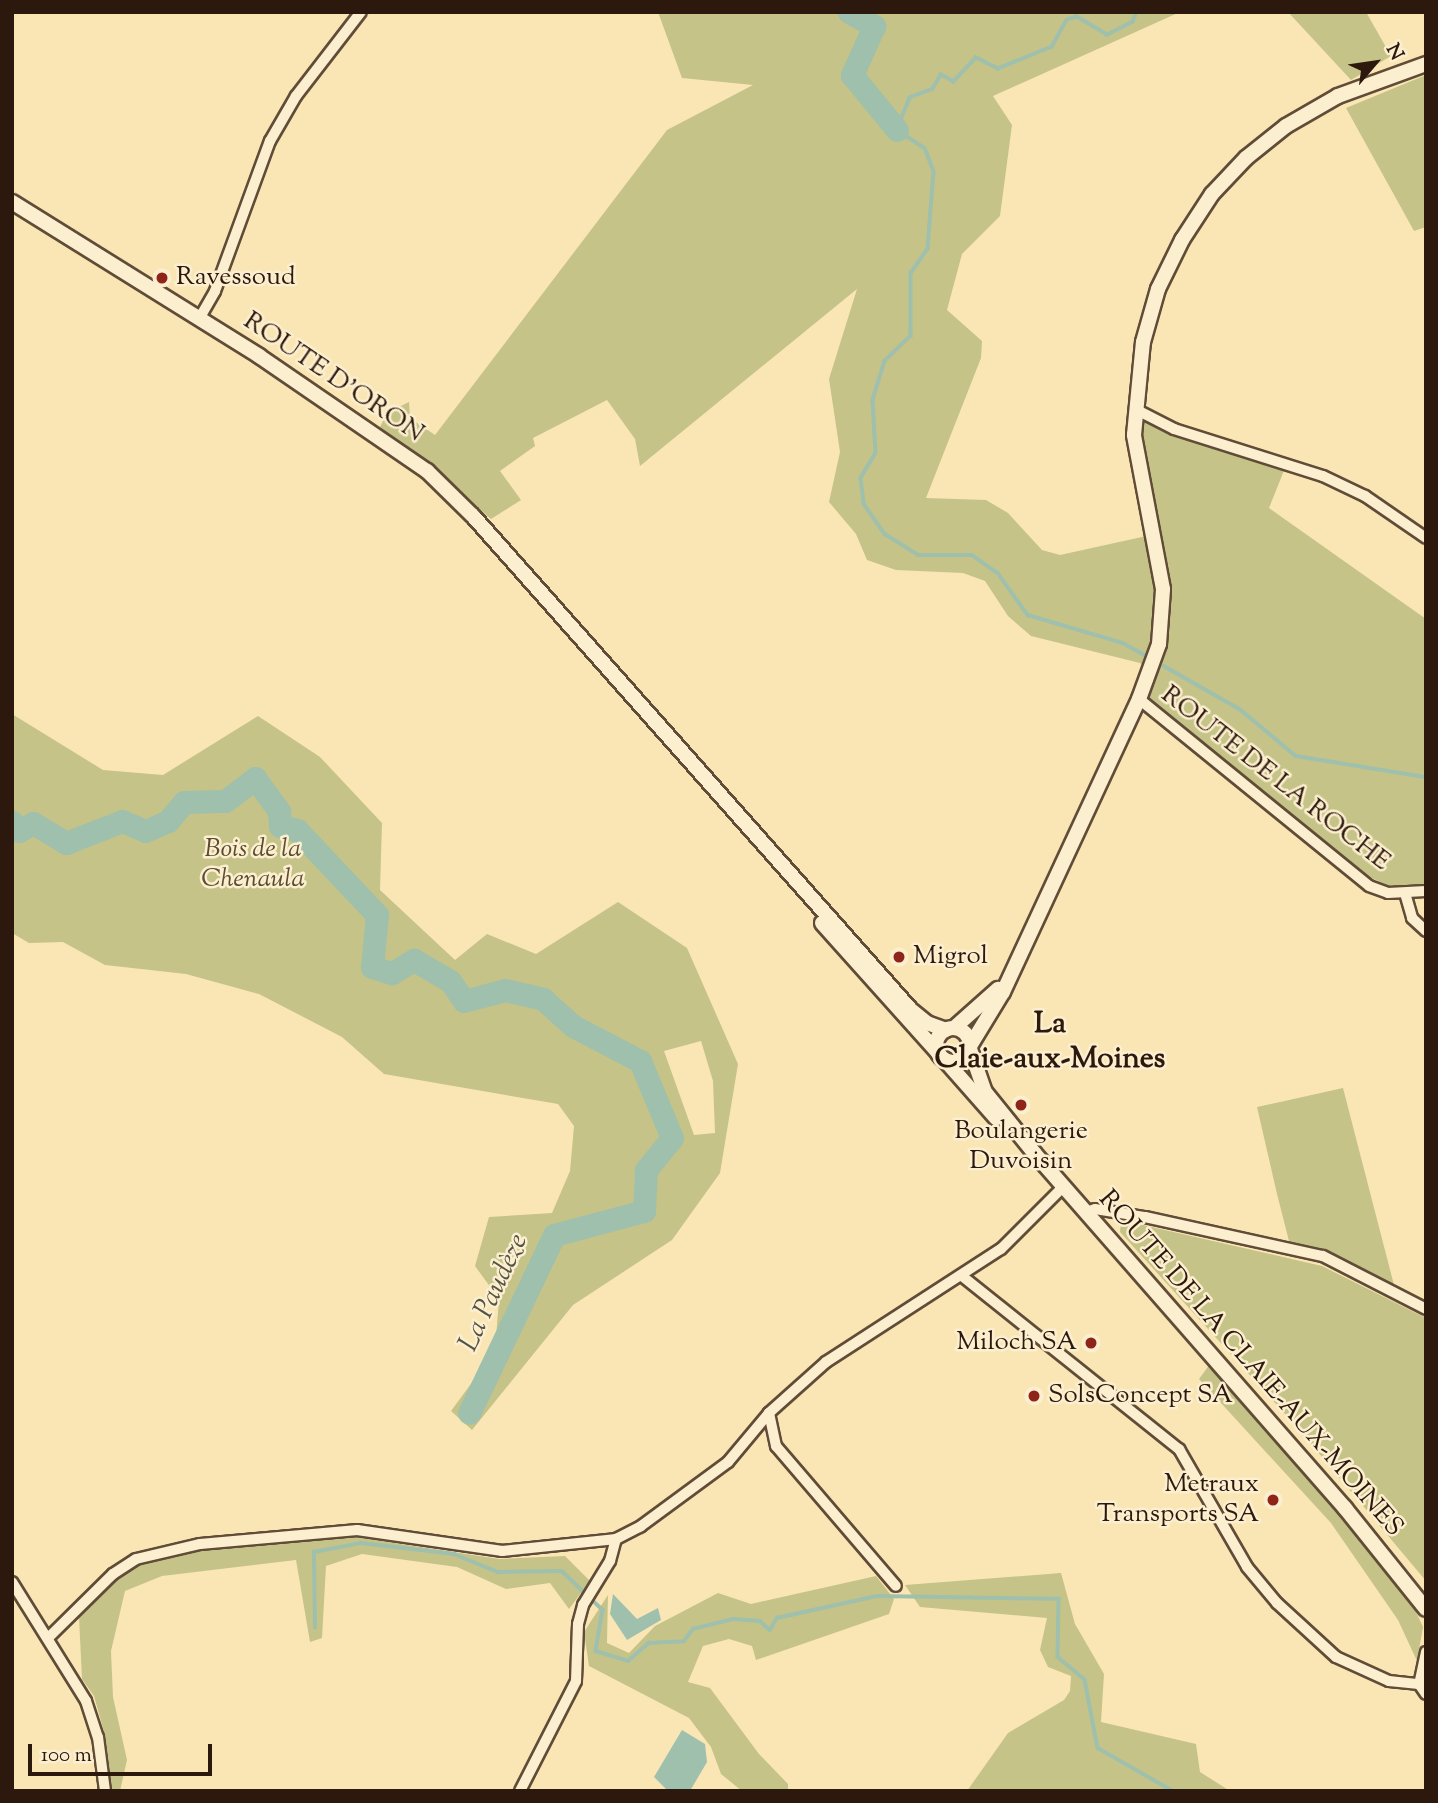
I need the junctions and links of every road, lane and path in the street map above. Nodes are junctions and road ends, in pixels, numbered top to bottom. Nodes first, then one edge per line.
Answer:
1 (361, 12) edge
2 (1426, 64) edge
3 (12, 202) edge
4 (200, 318) junction
5 (1135, 410) junction
6 (1426, 538) edge
7 (586, 645) joint
8 (1139, 699) junction
9 (744, 827) junction
10 (1426, 891) edge
11 (1405, 893) junction
12 (1426, 931) edge
13 (1015, 965) junction
14 (950, 1029) junction
15 (970, 1047) junction
16 (942, 1057) junction
17 (1035, 1154) junction
18 (1064, 1186) junction
19 (1086, 1212) junction
20 (962, 1276) junction
21 (1426, 1309) edge
22 (769, 1413) junction
23 (616, 1538) junction
24 (12, 1582) edge
25 (896, 1586) dead end
26 (1426, 1609) edge
27 (48, 1638) junction
28 (1426, 1653) edge
29 (1419, 1684) junction
30 (1426, 1694) edge
31 (105, 1791) edge
32 (520, 1791) edge

1 - 4 street
2 - 5 main road
3 - 4 main road, ROUTE D'ORON
4 - 7 main road, ROUTE D'ORON
5 - 6 street
5 - 8 main road
7 - 9 main road, ROUTE DE LA CLAIE-AUX-MOINES
8 - 11 street, ROUTE DE LA ROCHE
8 - 13 main road
9 - 14 main road, ROUTE DE LA CLAIE-AUX-MOINES
9 - 16 main road, ROUTE DE LA CLAIE-AUX-MOINES
10 - 11 street, ROUTE DE LA ROCHE
11 - 12 street
13 - 14 main road
13 - 15 main road
14 - 15 main road
14 - 16 main road
15 - 16 main road
15 - 17 main road, ROUTE DE LA CLAIE-AUX-MOINES
16 - 17 main road, ROUTE DE LA CLAIE-AUX-MOINES
17 - 18 main road, ROUTE DE LA CLAIE-AUX-MOINES
18 - 19 main road, ROUTE DE LA CLAIE-AUX-MOINES
18 - 20 street
19 - 21 street
19 - 26 main road, ROUTE DE LA CLAIE-AUX-MOINES
20 - 22 street
20 - 29 street
22 - 23 street
22 - 25 street
23 - 27 street
23 - 32 street
24 - 27 street
27 - 31 street
28 - 29 street
29 - 30 street

